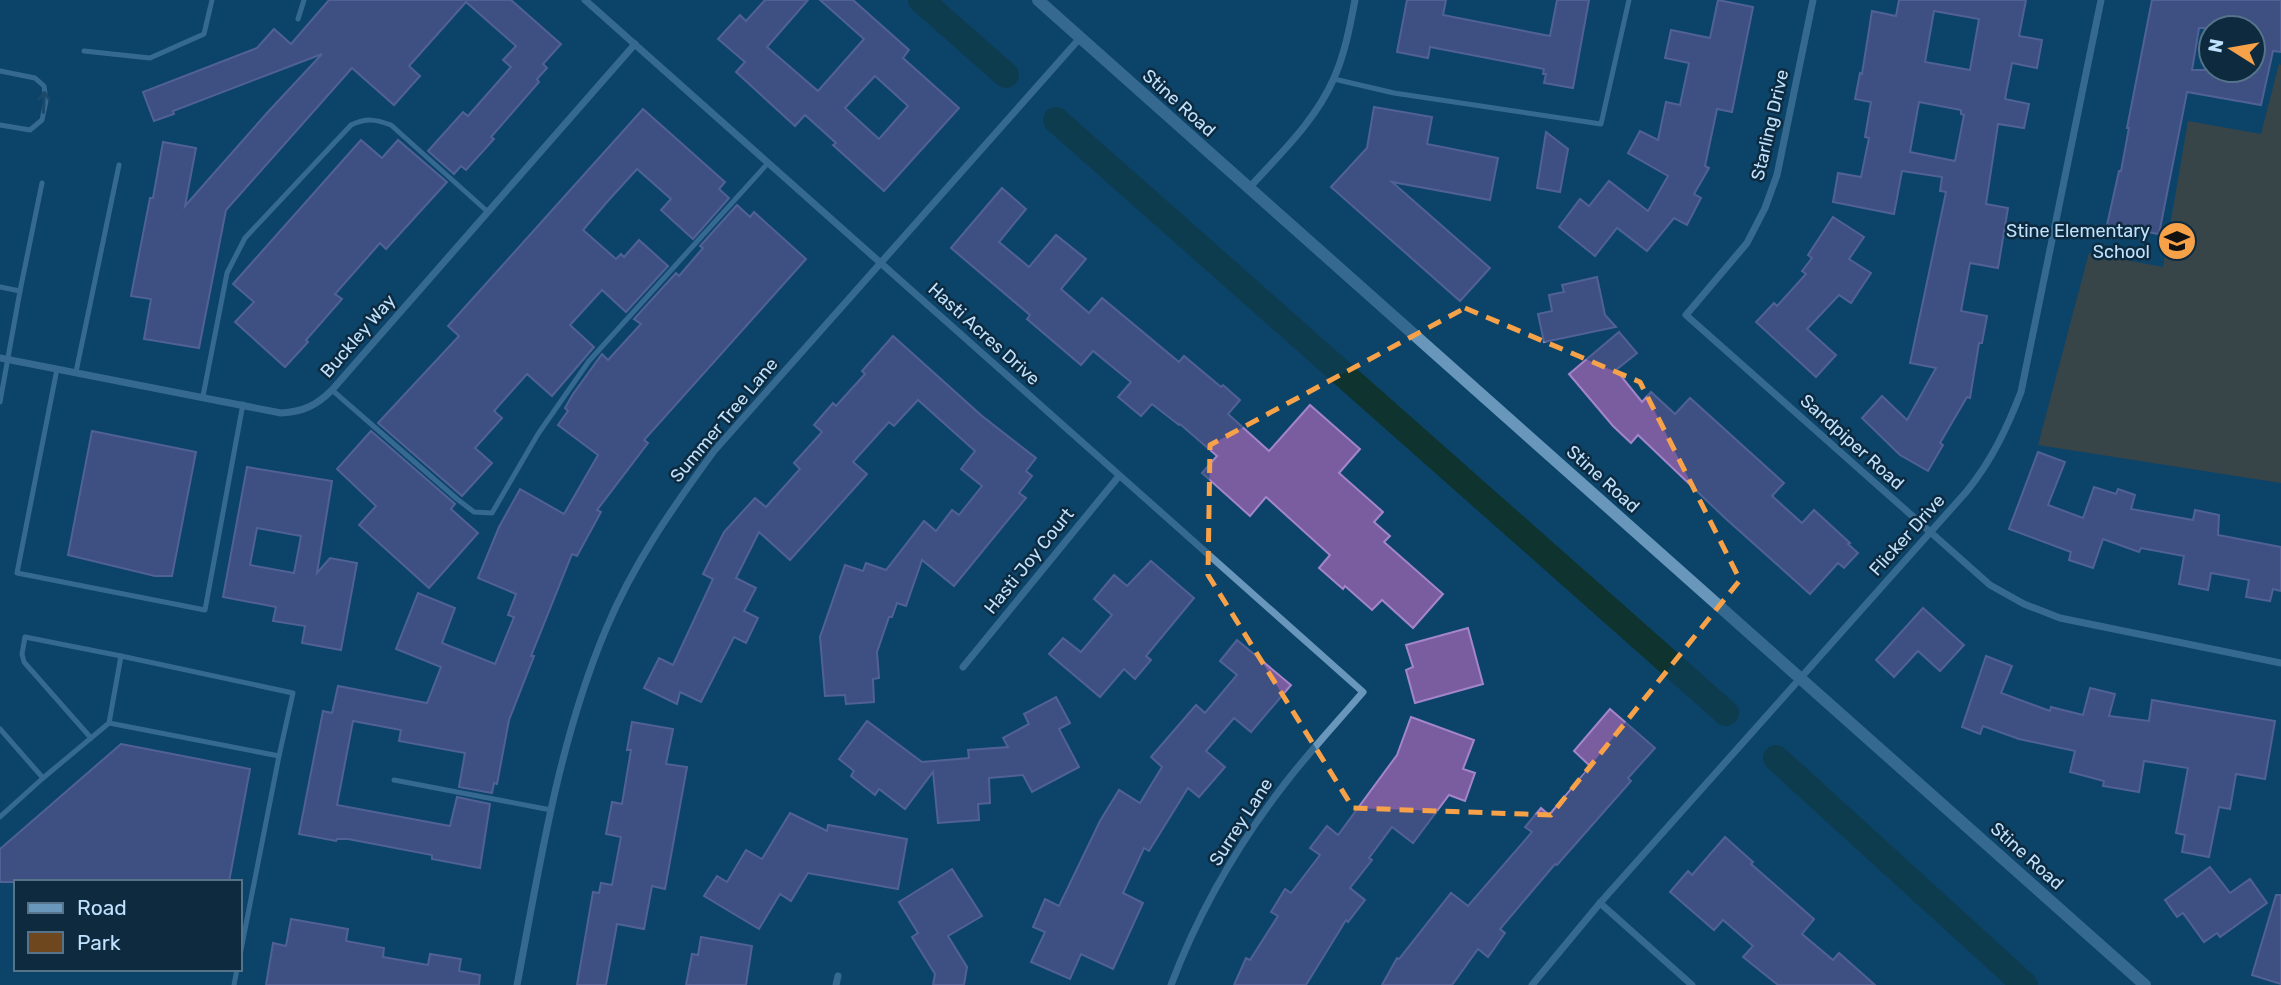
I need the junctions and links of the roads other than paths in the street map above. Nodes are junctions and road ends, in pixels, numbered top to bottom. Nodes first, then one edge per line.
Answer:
1 (212, 0) edge
2 (304, 0) edge
3 (585, 0) edge
4 (1038, 0) edge
5 (1355, 0) edge
6 (1629, 0) edge
7 (1813, 0) edge
8 (2101, 0) edge
9 (298, 19) dead end
10 (1080, 38) junction
11 (635, 44) junction
12 (84, 51) dead end
13 (0, 71) edge
14 (1334, 79) junction
15 (0, 125) edge
16 (768, 163) junction
17 (119, 165) dead end
18 (42, 183) dead end
19 (1249, 188) junction
20 (488, 212) junction
21 (880, 263) junction
22 (0, 287) edge
23 (20, 291) junction
24 (1686, 316) joint
25 (0, 358) edge
26 (9, 360) junction
27 (57, 369) junction
28 (76, 372) junction
29 (332, 390) junction
30 (202, 396) junction
31 (0, 402) edge
32 (243, 404) junction
33 (1119, 476) junction
34 (1930, 533) junction
35 (121, 656) junction
36 (2281, 663) edge
37 (963, 667) dead end
38 (1800, 678) junction
39 (1363, 692) joint
40 (109, 723) junction
41 (0, 729) edge
42 (91, 738) junction
43 (279, 757) junction
44 (43, 778) junction
45 (394, 780) dead end
46 (551, 810) junction
47 (0, 817) edge
48 (1600, 903) junction
49 (242, 945) edge
50 (517, 985) edge
51 (1171, 985) edge
52 (1532, 985) edge
53 (1692, 985) edge
54 (2145, 985) edge

1 - 12 lane
2 - 9 lane
3 - 11 street, Hasti Acres Drive
4 - 10 street, Stine Road
5 - 14 street
6 - 14 lane
7 - 24 street, Starling Drive
8 - 34 street, Flicker Drive
10 - 19 street, Stine Road
10 - 21 street, Summer Tree Lane
11 - 16 street, Hasti Acres Drive
11 - 20 street, Buckley Way
15 -> 13 lane
14 - 19 street
16 - 21 street, Hasti Acres Drive
16 - 29 lane
17 - 28 lane
18 - 23 lane
19 - 38 street, Stine Road
20 - 29 street, Buckley Way
20 - 30 lane
21 - 33 street, Hasti Acres Drive
21 - 46 street, Summer Tree Lane
22 - 23 lane
23 - 26 lane
24 - 34 street, Sandpiper Road
25 - 26 street, Buckley Way
26 - 27 street, Buckley Way
26 - 31 lane
27 - 28 street, Buckley Way
27 - 32 lane
28 - 30 street, Buckley Way
29 - 32 street, Buckley Way
30 - 32 street, Buckley Way
33 - 37 street, Hasti Joy Court
33 - 39 street, Hasti Acres Drive
34 - 36 street, Sandpiper Road
34 - 38 street, Flicker Drive
35 - 40 lane
35 - 42 lane
35 - 43 lane
38 - 48 street, Flicker Drive
38 - 54 street, Stine Road
39 - 51 street, Surrey Lane
40 - 42 lane
40 - 43 lane
41 - 44 lane
42 - 44 lane
43 - 49 lane
44 - 47 lane
45 - 46 lane
46 - 50 street, Summer Tree Lane
48 - 52 street, Flicker Drive
48 - 53 street

